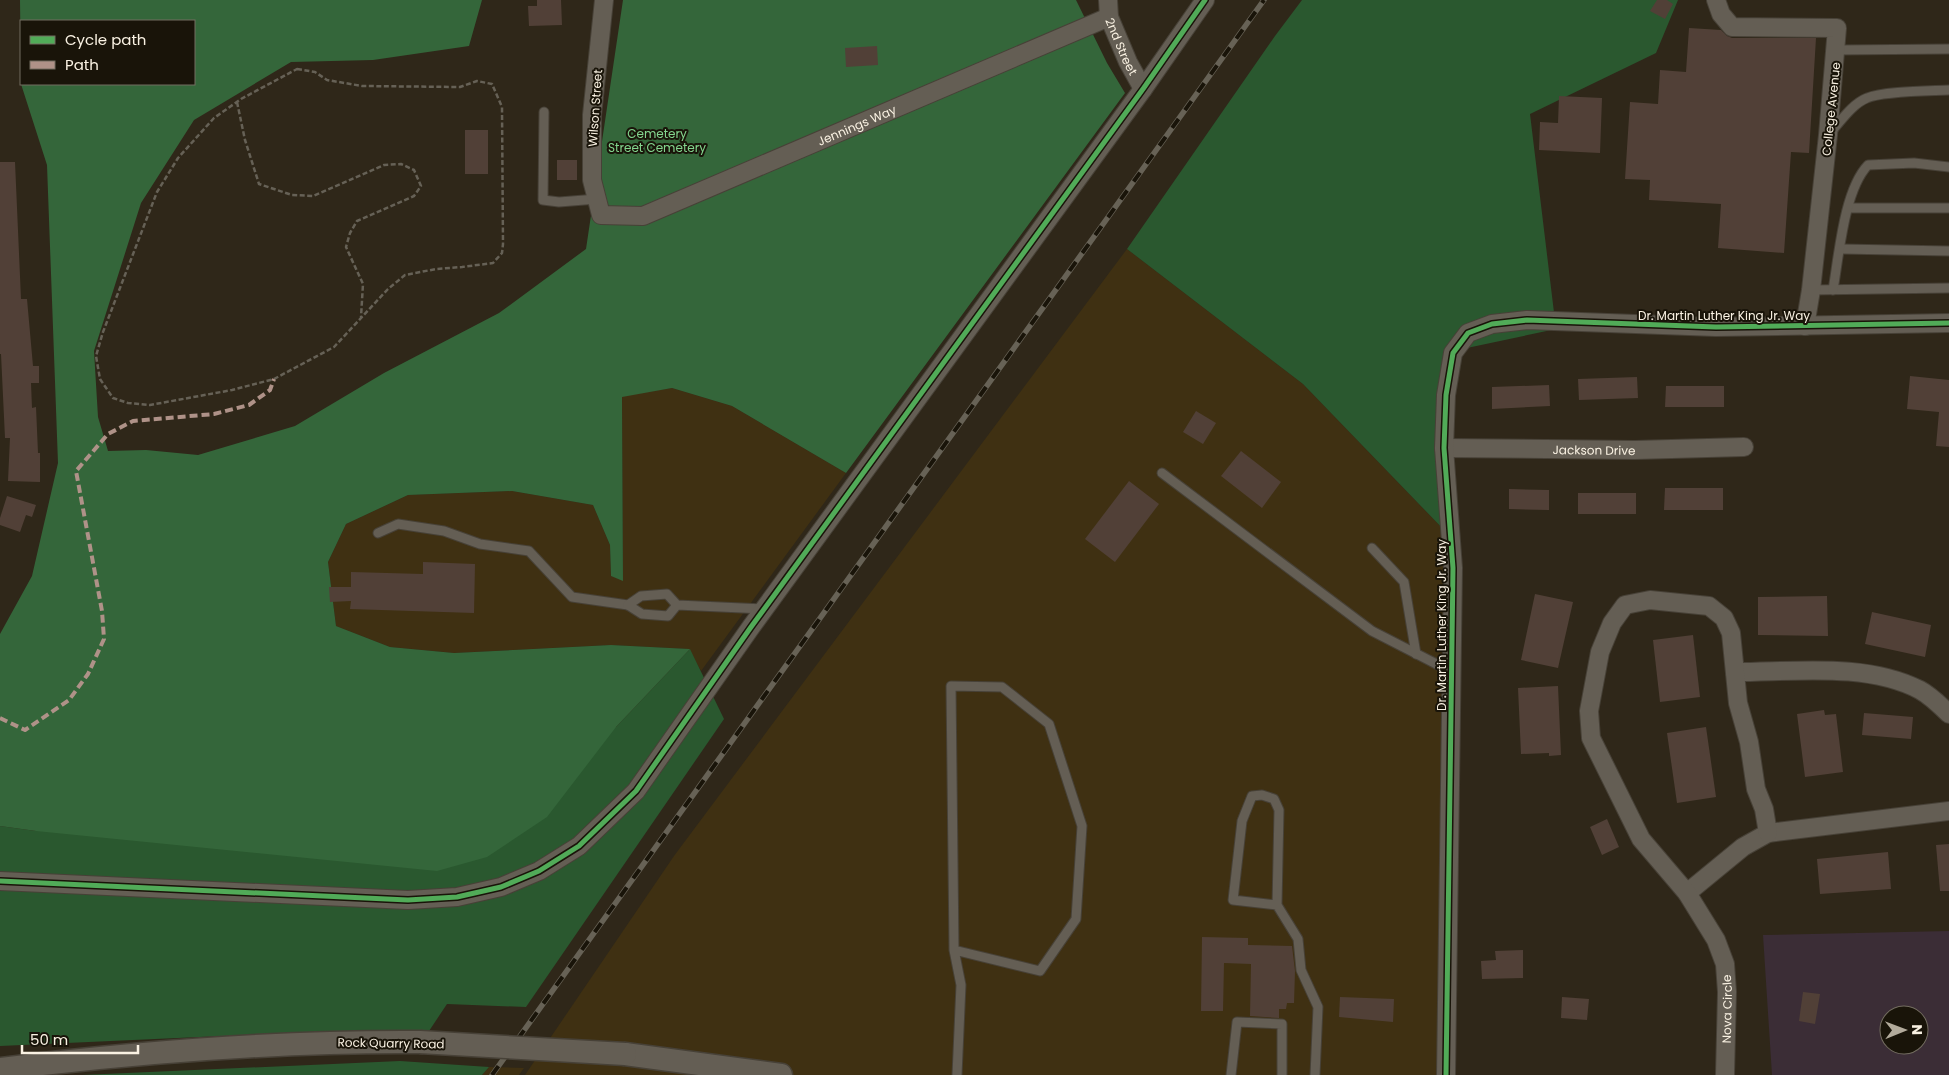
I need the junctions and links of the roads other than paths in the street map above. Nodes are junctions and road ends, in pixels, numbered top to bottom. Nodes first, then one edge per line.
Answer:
1 (604, 0) edge
2 (1205, 0) edge
3 (1716, 0) edge
4 (1109, 9) edge
5 (1949, 49) edge
6 (1836, 50) junction
7 (1143, 89) junction
8 (1949, 90) edge
9 (544, 112) dead end
10 (1828, 135) junction
11 (1949, 166) edge
12 (599, 207) junction
13 (1848, 208) junction
14 (1949, 208) edge
15 (1840, 249) junction
16 (1949, 250) edge
17 (1949, 288) edge
18 (1811, 290) junction
19 (1833, 290) junction
20 (1949, 322) edge
21 (1805, 326) junction
22 (1444, 448) junction
23 (1744, 448) dead end
24 (1162, 473) dead end
25 (378, 533) dead end
26 (1372, 548) dead end
27 (628, 605) junction
28 (677, 606) junction
29 (764, 609) junction
30 (1416, 654) junction
31 (1452, 672) junction
32 (1735, 672) junction
33 (1949, 714) edge
34 (1949, 811) edge
35 (1768, 833) junction
36 (0, 881) edge
37 (1687, 893) junction
38 (1277, 905) junction
39 (954, 950) junction
40 (0, 1069) edge
41 (781, 1075) edge
42 (957, 1075) edge
43 (1231, 1075) edge
44 (1282, 1075) edge
45 (1314, 1075) edge
46 (1446, 1075) edge
47 (1725, 1075) edge

1 - 12 street, Wilson Street
2 - 7 street
3 - 6 street, College Avenue
4 - 7 street, 2nd Street
4 - 12 street, Jennings Way
5 - 6 lane
6 - 10 street, College Avenue
7 - 29 street
8 - 10 lane
9 - 12 lane
10 - 18 street, College Avenue
11 - 13 lane
13 - 14 lane
13 - 15 lane
15 - 16 lane
15 - 19 lane
17 - 19 lane
18 - 19 lane
18 - 21 street, College Avenue
20 - 21 street, Dr. Martin Luther King Jr. Way
21 - 22 street, Dr. Martin Luther King Jr. Way
22 - 23 street, Jackson Drive
22 - 31 street, Dr. Martin Luther King Jr. Way
24 - 30 lane
25 - 27 lane
26 - 30 lane
27 - 28 lane
27 - 28 lane
28 - 29 lane
29 - 36 street
30 - 31 lane
31 - 46 street, Dr. Martin Luther King Jr. Way
32 - 33 street
32 - 35 street
32 - 37 street, Nova Circle
34 - 35 street
35 - 37 street
37 - 47 street, Nova Circle
38 - 38 lane
38 - 45 lane
39 - 39 lane
39 - 42 lane
40 - 41 street, Rock Quarry Road, bridge
43 - 44 lane

